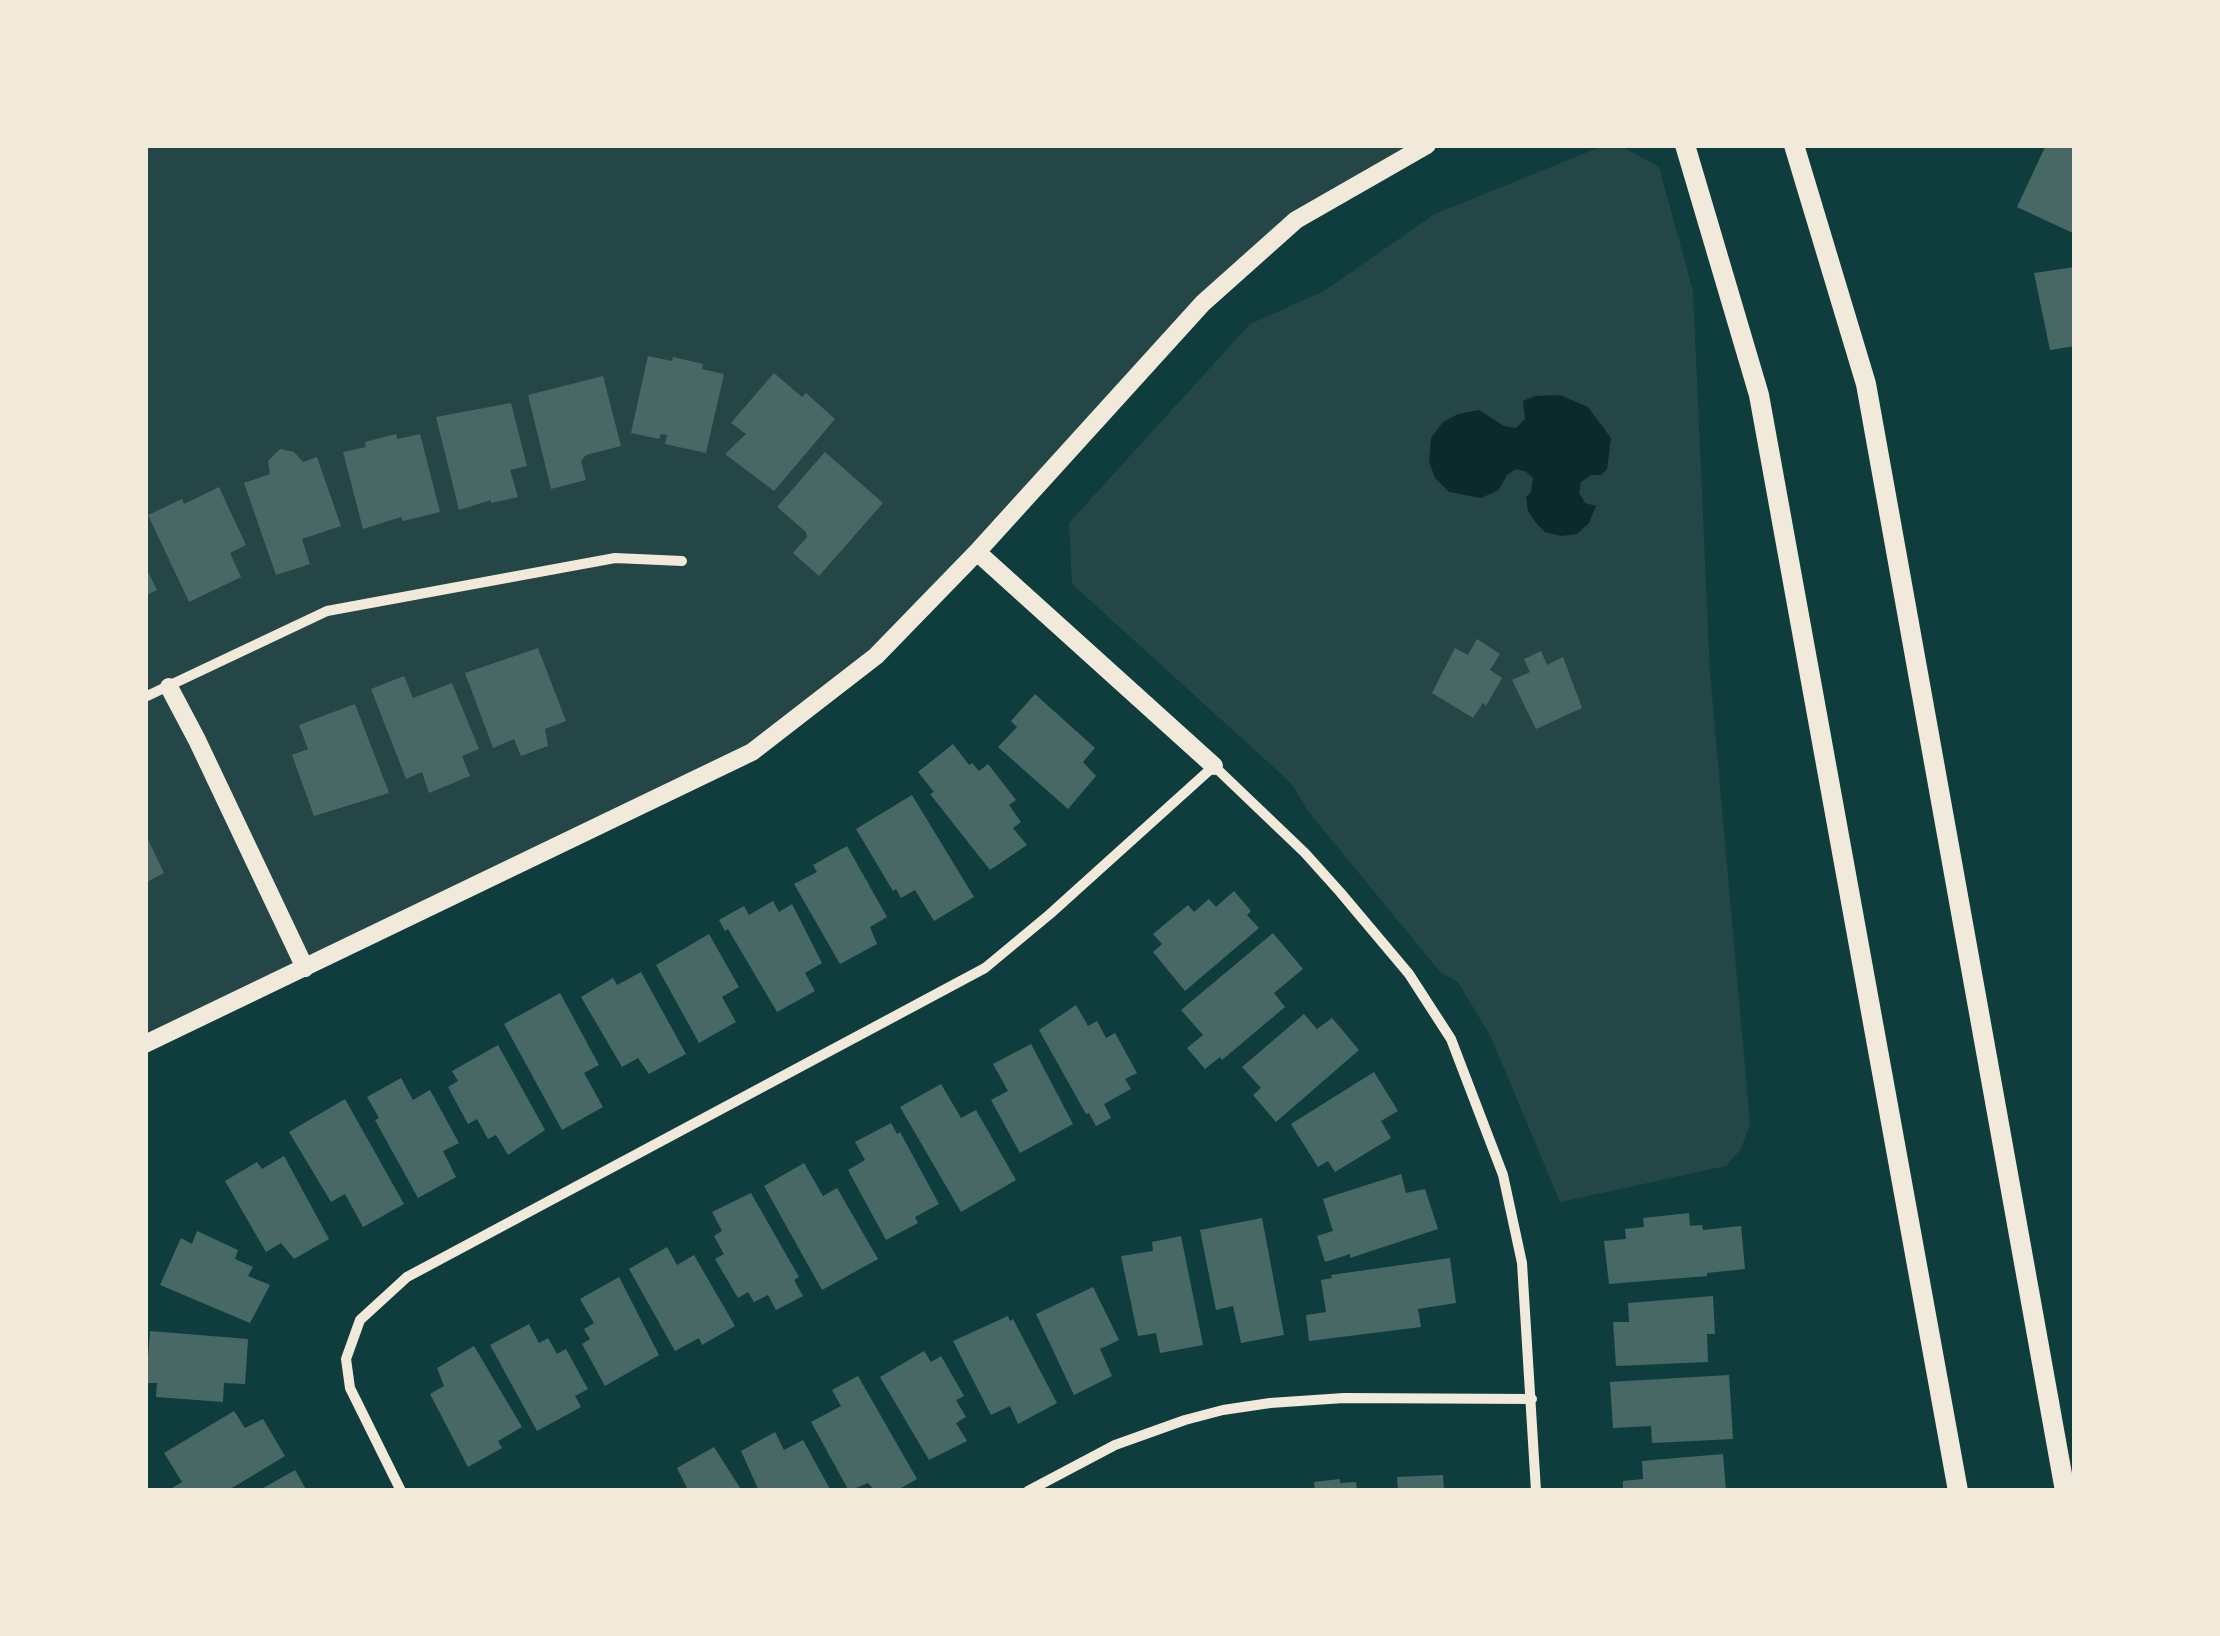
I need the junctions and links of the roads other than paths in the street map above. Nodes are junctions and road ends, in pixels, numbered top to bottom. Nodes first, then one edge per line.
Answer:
1 (1427, 145) edge
2 (1685, 145) edge
3 (1794, 145) edge
4 (977, 552) junction
5 (682, 561) dead end
6 (168, 686) junction
7 (145, 698) edge
8 (1214, 766) junction
9 (305, 968) junction
10 (145, 1044) edge
11 (1532, 1399) junction
12 (401, 1491) edge
13 (1028, 1491) edge
14 (1536, 1491) edge
15 (1958, 1491) edge
16 (2065, 1491) edge

1 - 4 street
2 - 15 main road
3 - 16 main road
4 - 8 street
4 - 9 street
5 - 6 street
6 - 7 street
6 - 9 street
8 - 11 street
8 - 12 street
9 - 10 street
11 - 13 street
11 - 14 street

